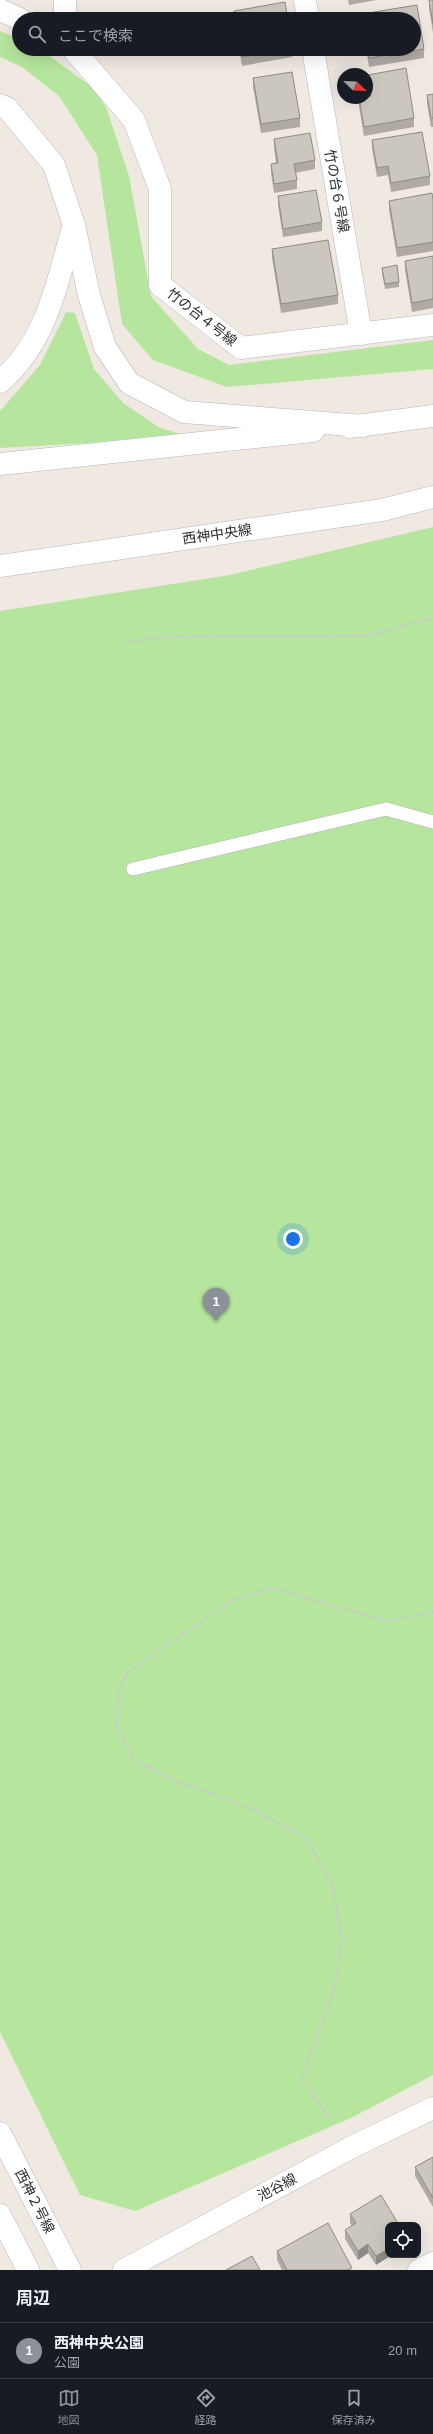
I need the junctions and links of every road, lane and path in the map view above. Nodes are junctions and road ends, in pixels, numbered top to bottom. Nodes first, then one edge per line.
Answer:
1 (65, 0) edge
2 (305, 0) edge
3 (0, 10) edge
4 (65, 12) edge
5 (307, 12) edge
6 (12, 15) edge
7 (79, 56) edge
8 (314, 56) edge
9 (0, 105) edge
10 (74, 225) junction
11 (433, 325) edge
12 (361, 334) junction
13 (0, 382) edge
14 (433, 416) edge
15 (364, 426) junction
16 (0, 464) edge
17 (433, 497) edge
18 (0, 566) edge
19 (433, 618) edge
20 (126, 642) dead end
21 (433, 822) edge
22 (133, 869) dead end
23 (433, 1612) edge
24 (433, 2108) edge
25 (0, 2133) edge
26 (352, 2147) junction
27 (0, 2215) edge
28 (433, 2263) edge
29 (28, 2270) edge
30 (70, 2270) edge
31 (124, 2270) edge
32 (419, 2270) edge

1 - 4 street
2 - 5 street
3 - 6 street
7 - 12 street, 竹の台４号線
8 - 12 street, 竹の台６号線
9 - 10 street
10 - 13 street
10 - 15 street
11 - 12 street, 竹の台４号線
14 - 15 street
15 - 16 street
17 - 18 street, 西神中央線
19 - 20 path
21 - 22 lane
23 - 26 path
24 - 26 street, 池谷線
25 - 30 street, 西神２号線
26 - 31 street, 池谷線
27 - 29 street
28 - 32 street

